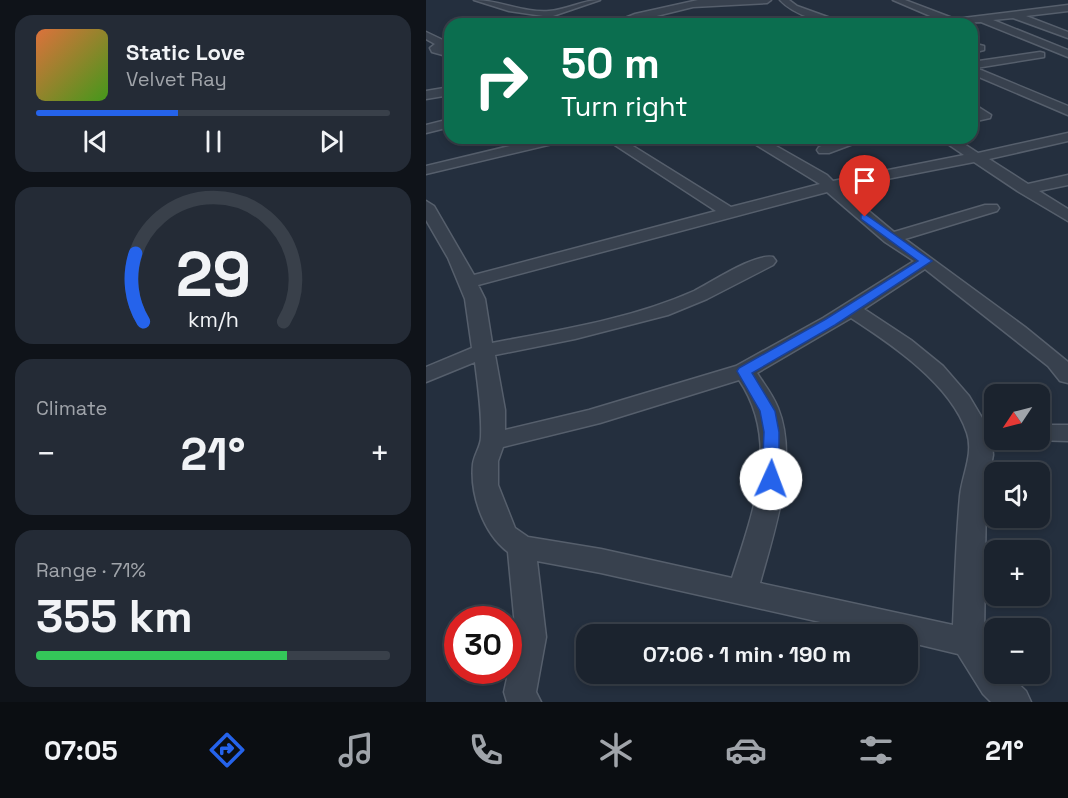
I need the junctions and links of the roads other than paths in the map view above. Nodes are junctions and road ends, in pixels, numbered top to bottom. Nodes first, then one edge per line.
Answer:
1 (478, 0) edge
2 (596, 0) edge
3 (710, 0) edge
4 (767, 0) edge
5 (784, 0) edge
6 (897, 0) edge
7 (642, 3) dead end
8 (1017, 4) dead end
9 (682, 6) junction
10 (1068, 8) edge
11 (1050, 9) junction
12 (658, 11) junction
13 (1036, 11) junction
14 (1011, 14) junction
15 (1068, 16) edge
16 (636, 18) edge
17 (824, 18) edge
18 (943, 18) edge
19 (978, 19) edge
20 (981, 19) junction
21 (426, 35) edge
22 (1068, 35) edge
23 (444, 44) edge
24 (444, 44) edge
25 (444, 53) edge
26 (1068, 54) edge
27 (1040, 55) dead end
28 (444, 56) edge
29 (426, 60) edge
30 (978, 66) edge
31 (978, 70) edge
32 (978, 111) edge
33 (1068, 111) edge
34 (978, 117) edge
35 (444, 124) edge
36 (426, 129) edge
37 (1068, 137) edge
38 (535, 144) edge
39 (620, 144) edge
40 (763, 144) edge
41 (840, 144) edge
42 (955, 144) edge
43 (824, 150) dead end
44 (976, 157) junction
45 (426, 170) edge
46 (1068, 180) edge
47 (830, 186) junction
48 (1024, 189) junction
49 (426, 206) edge
50 (991, 208) dead end
51 (728, 212) junction
52 (1068, 216) edge
53 (435, 235) edge
54 (891, 238) junction
55 (767, 261) dead end
56 (926, 261) junction
57 (468, 282) junction
58 (851, 309) junction
59 (483, 351) junction
60 (744, 371) junction
61 (426, 375) edge
62 (1068, 376) edge
63 (984, 429) edge
64 (1050, 433) edge
65 (1068, 433) edge
66 (493, 441) junction
67 (984, 444) edge
68 (522, 547) junction
69 (743, 591) junction
70 (968, 642) junction
71 (1000, 696) edge
72 (524, 702) edge

1 - 2 street
3 - 9 street
4 - 9 street
5 - 17 street
6 - 18 street
7 - 12 street
8 - 13 street
9 - 12 street
10 - 11 street
11 - 13 street
11 - 15 street
12 - 16 street
13 - 14 street
14 - 20 street
14 - 22 street
19 - 20 street
20 - 26 street
21 - 24 street
23 - 25 street
27 - 30 street
28 - 29 street
31 - 33 street
32 - 34 street
35 - 36 street
37 - 44 street
38 - 45 street
39 - 51 street
40 - 47 street
41 - 43 street
42 - 44 street
44 - 47 street
44 - 48 street
46 - 48 street
47 - 51 street
47 - 54 street
48 - 52 street
49 - 53 street
50 - 54 street
51 - 57 street
53 - 57 street
54 - 56 street
55 - 59 street
56 - 58 street
56 - 62 street
57 - 59 street
58 - 60 street
58 - 63 street
59 - 61 street
59 - 66 street
60 - 66 street
60 - 69 street
64 - 65 street
66 - 68 street
67 - 70 street
68 - 69 street
68 - 72 street
69 - 70 street
70 - 71 street

